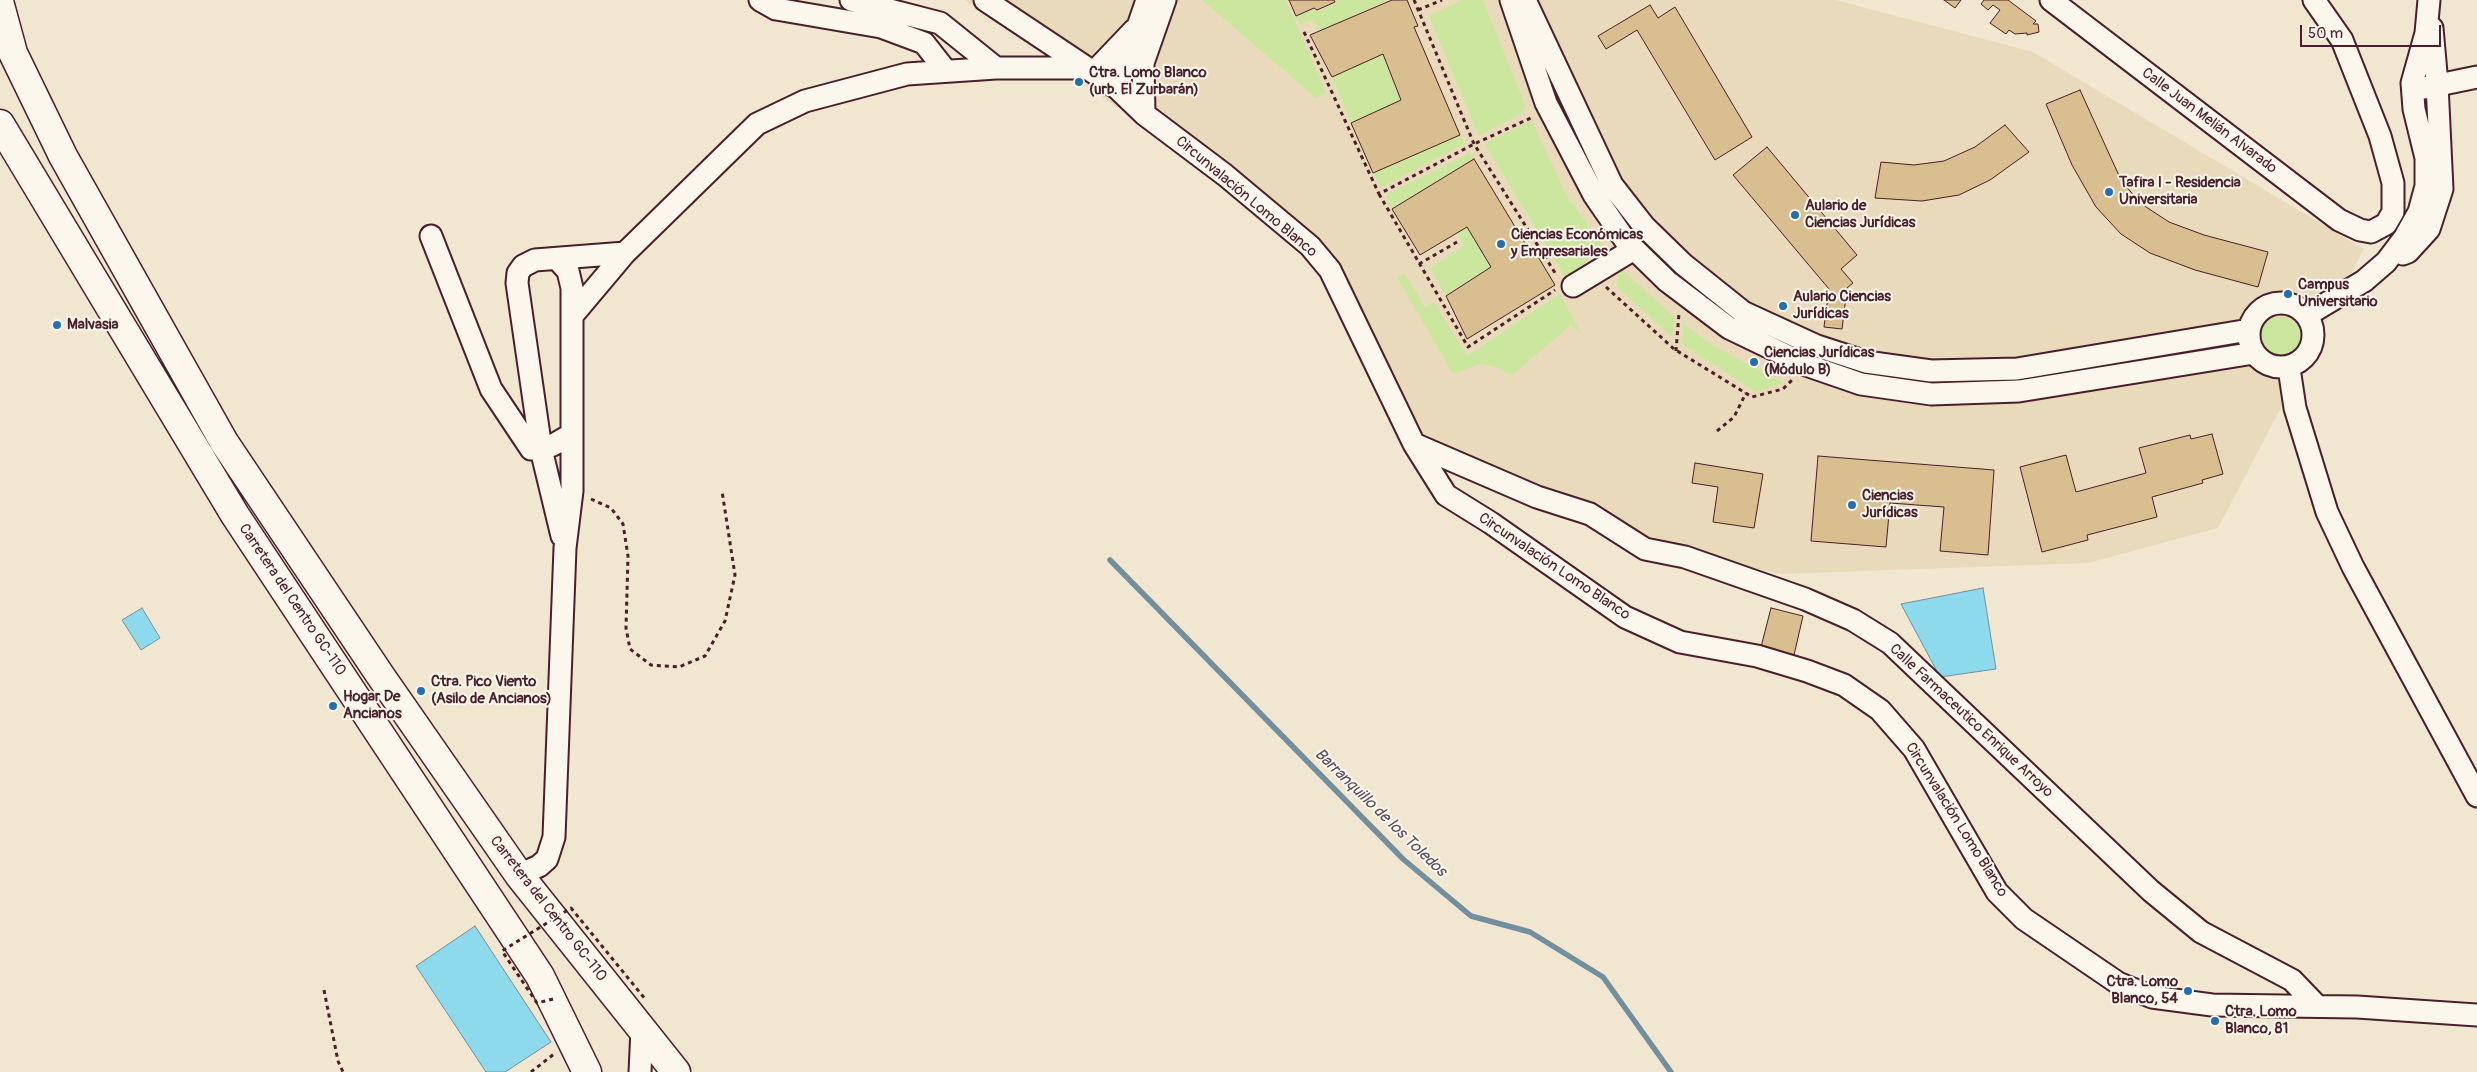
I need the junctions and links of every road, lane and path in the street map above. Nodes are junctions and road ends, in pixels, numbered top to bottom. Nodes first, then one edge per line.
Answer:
1 (760, 0) edge
2 (851, 0) edge
3 (985, 0) edge
4 (1147, 0) edge
5 (1165, 0) edge
6 (1414, 0) edge
7 (1442, 0) edge
8 (1511, 0) edge
9 (1525, 0) edge
10 (2051, 0) edge
11 (2314, 0) edge
12 (2429, 0) edge
13 (0, 4) edge
14 (1418, 10) junction
15 (1138, 26) junction
16 (1304, 32) dead end
17 (996, 68) junction
18 (1089, 70) junction
19 (946, 71) junction
20 (2477, 77) edge
21 (2437, 84) junction
22 (1117, 88) junction
23 (2412, 91) junction
24 (1550, 109) junction
25 (1144, 114) junction
26 (0, 124) edge
27 (1474, 144) junction
28 (1379, 194) junction
29 (431, 236) dead end
30 (1456, 242) dead end
31 (1634, 249) junction
32 (625, 253) junction
33 (557, 259) junction
34 (2386, 262) junction
35 (1419, 264) junction
36 (1572, 284) junction
37 (1680, 290) junction
38 (2307, 315) junction
39 (572, 316) junction
40 (2249, 330) junction
41 (1676, 351) junction
42 (2254, 353) junction
43 (2289, 368) junction
44 (532, 388) junction
45 (1786, 388) dead end
46 (1746, 393) junction
47 (499, 403) junction
48 (1718, 431) dead end
49 (572, 434) junction
50 (1414, 444) junction
51 (540, 450) junction
52 (572, 491) junction
53 (722, 492) dead end
54 (565, 548) junction
55 (2477, 796) edge
56 (519, 875) junction
57 (324, 990) dead end
58 (553, 999) junction
59 (646, 1000) dead end
60 (2316, 1006) junction
61 (2477, 1015) edge
62 (642, 1029) junction
63 (343, 1072) edge
64 (587, 1072) edge
65 (640, 1072) edge
66 (676, 1072) edge

1 - 19 street
2 - 17 street
3 - 18 street, Circunvalación Lomo Blanco
4 - 15 street
5 - 25 street
6 - 14 path
7 - 14 path
8 - 24 street
9 - 40 street
10 - 11 street, Calle Juan Melián Alvarado
12 - 21 street
12 - 23 street
13 - 56 main road, Carretera del Centro GC-110
14 - 27 path
15 - 18 street
15 - 22 street
16 - 28 path
17 - 18 street
17 - 19 street
18 - 22 street, Circunvalación Lomo Blanco
19 - 32 street
20 - 21 street
21 - 23 street
21 - 34 street
22 - 25 street, Circunvalación Lomo Blanco
23 - 34 street
24 - 27 path
24 - 31 street
25 - 50 street, Circunvalación Lomo Blanco
26 - 58 main road, Carretera del Centro GC-110
27 - 28 path
27 - 36 path
28 - 35 path
29 - 47 street
30 - 35 path
31 - 36 street
31 - 37 street
32 - 33 street
32 - 39 street
33 - 39 street
33 - 44 street
34 - 38 street
35 - 36 path
36 - 41 path
37 - 41 path
37 - 42 street
38 - 40 street
38 - 43 street
39 - 49 street
40 - 42 street
41 - 46 path
42 - 43 street
43 - 55 street
44 - 47 street
44 - 51 street
45 - 46 path
46 - 48 path
47 - 51 street
49 - 51 street
49 - 52 street
50 - 60 street, Calle Farmaceutico Enrique Arroyo
50 - 60 street, Circunvalación Lomo Blanco
51 - 54 street
52 - 53 path
52 - 54 street
54 - 56 street
56 - 62 main road, Carretera del Centro GC-110
57 - 63 path
58 - 59 path, bridge
58 - 64 main road, Carretera del Centro GC-110
60 - 61 street, Circunvalación Lomo Blanco
62 - 65 street
62 - 66 main road, Carretera del Centro GC-110

